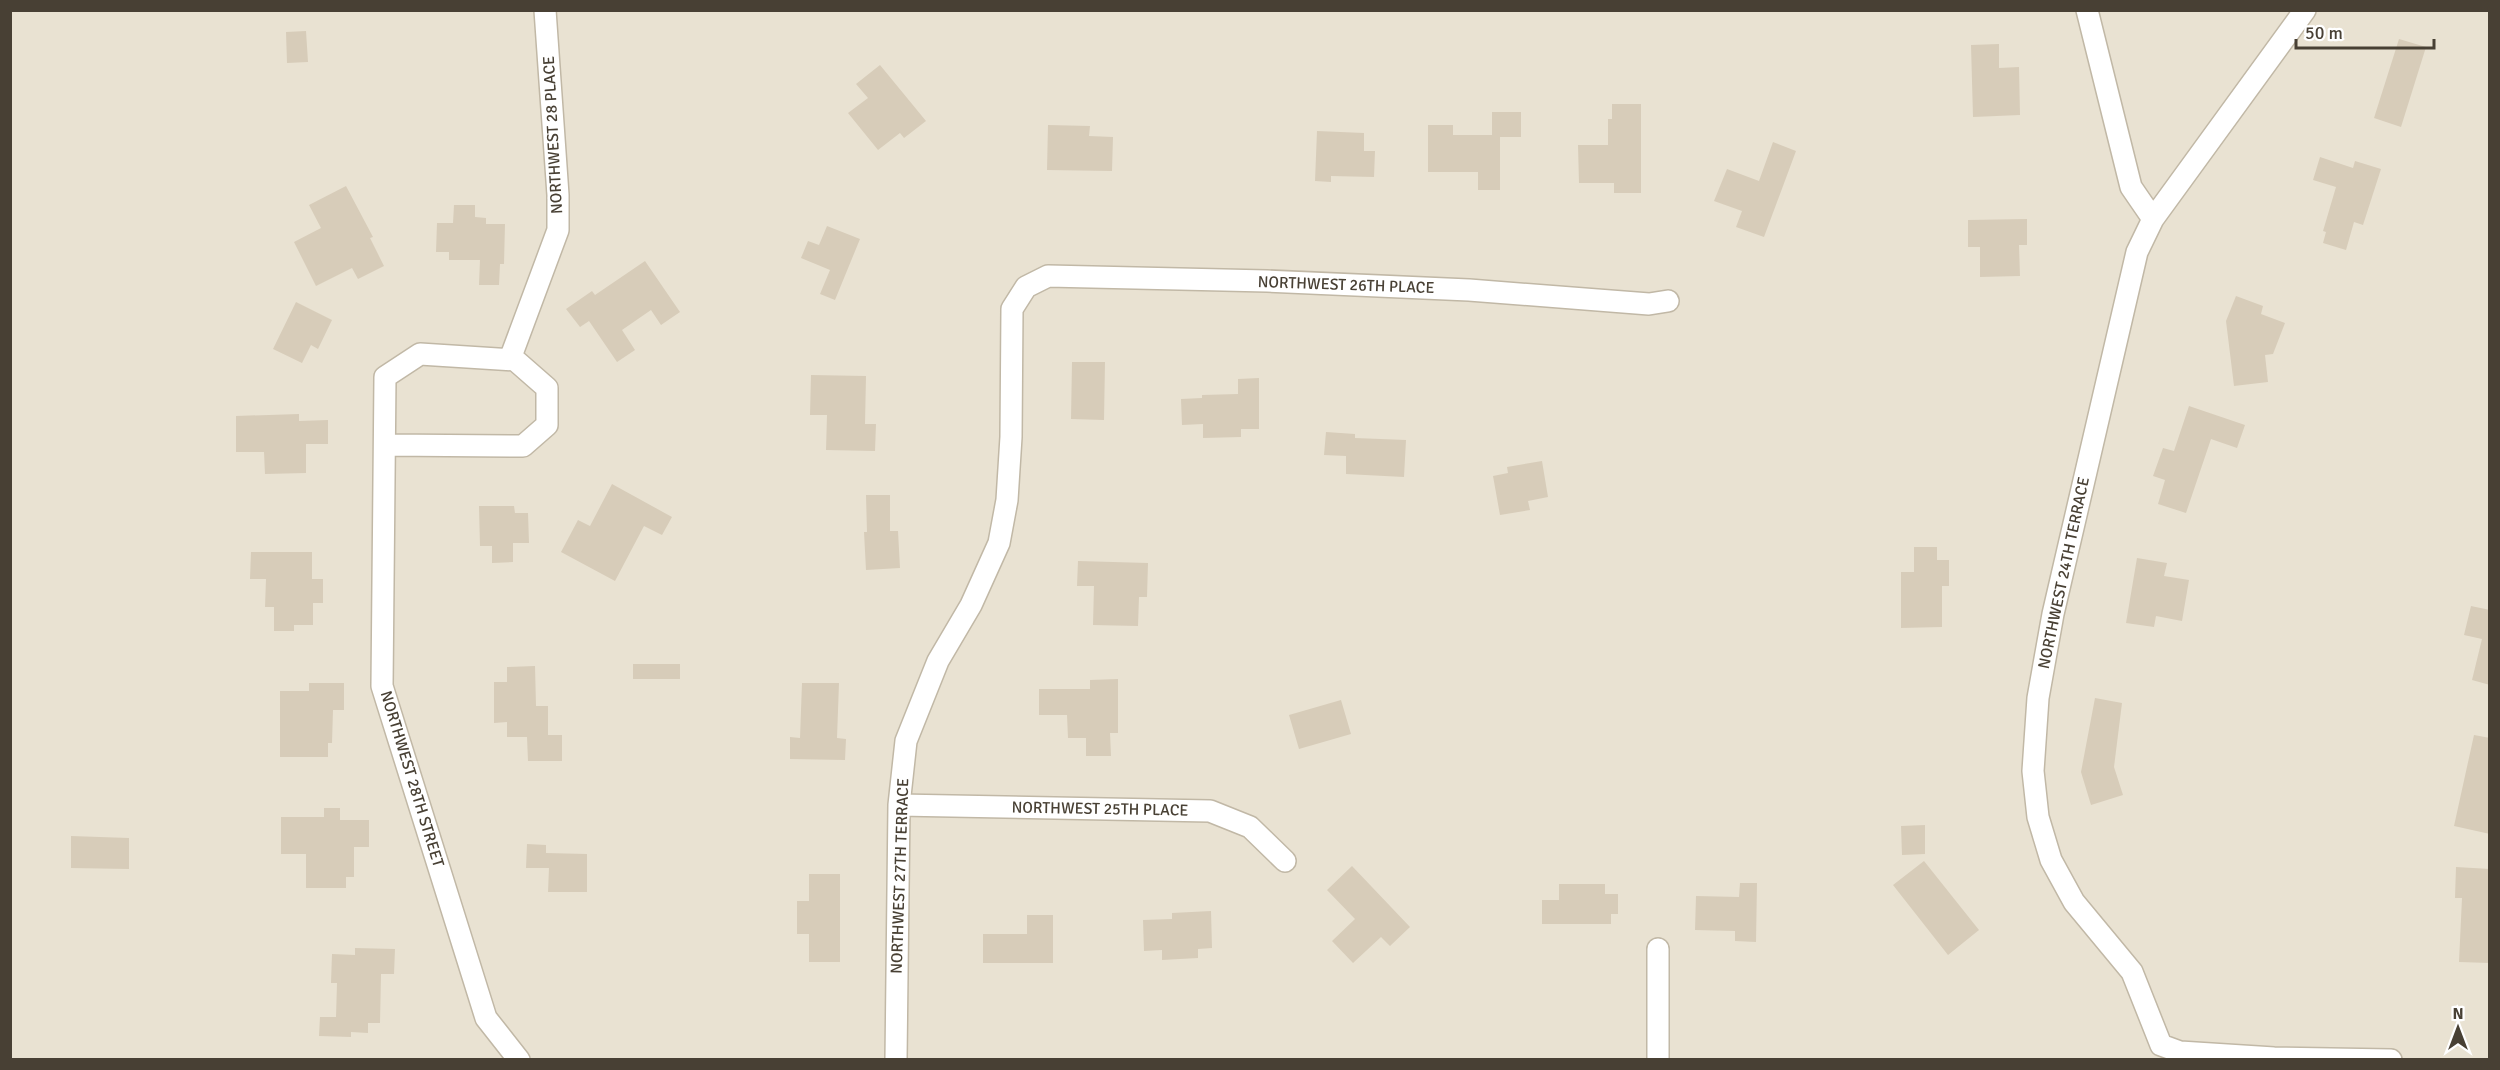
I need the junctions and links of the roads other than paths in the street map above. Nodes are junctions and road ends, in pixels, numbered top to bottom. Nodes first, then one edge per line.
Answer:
1 (545, 10) edge
2 (2087, 10) edge
3 (2305, 10) edge
4 (2153, 219) junction
5 (1026, 287) joint
6 (1668, 302) dead end
7 (510, 359) junction
8 (385, 445) junction
9 (899, 805) junction
10 (1285, 861) dead end
11 (1658, 949) dead end
12 (519, 1059) edge
13 (896, 1059) edge
14 (1658, 1059) edge
15 (2274, 1059) edge
16 (2391, 1059) edge

1 - 7 street, NORTHWEST 28 PLACE
2 - 4 street
3 - 4 street, NORTHWEST 24TH TERRACE
4 - 15 street, NORTHWEST 24TH TERRACE
5 - 6 street, NORTHWEST 26TH PLACE
5 - 9 street, NORTHWEST 27TH TERRACE
7 - 8 street, NORTHWEST 28TH STREET
7 - 8 street
8 - 12 street, NORTHWEST 28TH STREET
9 - 10 street, NORTHWEST 25TH PLACE
9 - 13 street, NORTHWEST 27TH TERRACE
11 - 14 street
15 - 16 street, NORTHWEST 24TH TERRACE

